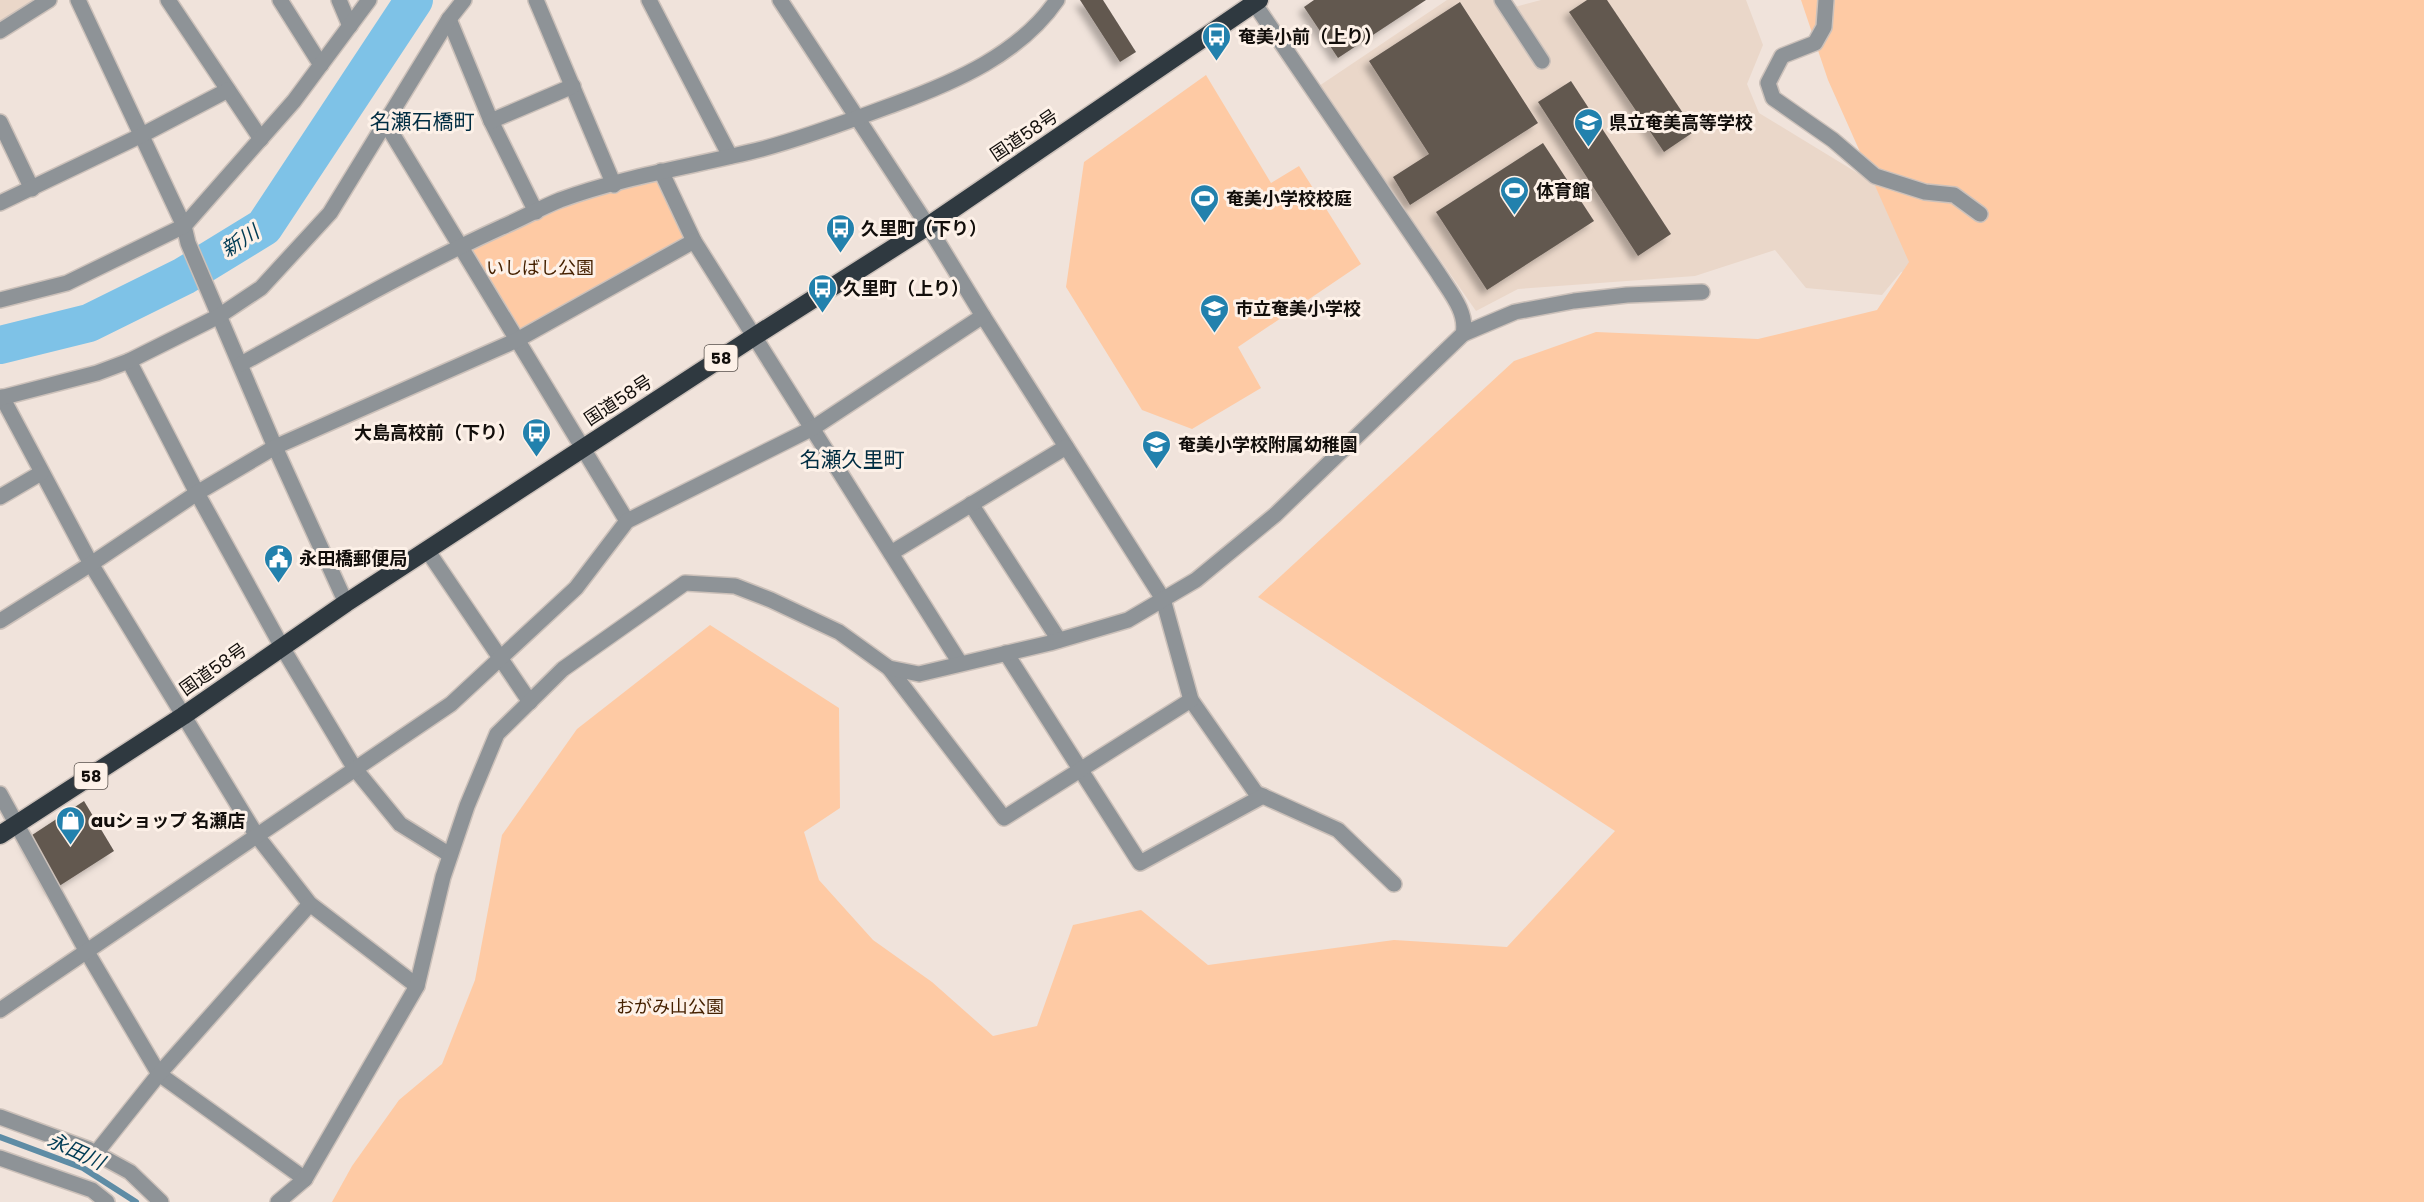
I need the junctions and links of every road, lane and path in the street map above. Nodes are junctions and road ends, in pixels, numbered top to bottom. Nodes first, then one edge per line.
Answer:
1 (49, 0) edge
2 (78, 0) edge
3 (168, 0) edge
4 (280, 0) edge
5 (339, 0) edge
6 (369, 0) edge
7 (464, 0) edge
8 (536, 0) edge
9 (649, 0) edge
10 (1057, 0) edge
11 (1502, 0) edge
12 (1826, 0) edge
13 (784, 1) edge
14 (1255, 1) edge
15 (449, 19) junction
16 (350, 26) junction
17 (0, 31) edge
18 (1542, 61) dead end
19 (321, 65) junction
20 (573, 86) junction
21 (228, 90) junction
22 (856, 118) junction
23 (491, 121) junction
24 (0, 122) edge
25 (385, 122) junction
26 (142, 135) junction
27 (261, 139) junction
28 (730, 156) junction
29 (661, 171) junction
30 (614, 185) junction
31 (32, 189) junction
32 (0, 203) edge
33 (536, 212) junction
34 (1980, 214) dead end
35 (184, 225) junction
36 (928, 226) junction
37 (693, 242) junction
38 (460, 246) junction
39 (1702, 291) dead end
40 (0, 300) edge
41 (216, 308) junction
42 (983, 316) junction
43 (1463, 334) junction
44 (755, 336) junction
45 (517, 340) junction
46 (129, 361) junction
47 (241, 364) junction
48 (1, 398) edge
49 (813, 428) junction
50 (275, 447) junction
51 (1066, 447) junction
52 (583, 448) junction
53 (41, 472) junction
54 (197, 493) junction
55 (0, 497) edge
56 (971, 504) junction
57 (627, 521) junction
58 (427, 550) junction
59 (891, 553) junction
60 (91, 564) junction
61 (1163, 599) junction
62 (346, 603) junction
63 (0, 621) edge
64 (1059, 640) junction
65 (282, 647) junction
66 (1006, 653) junction
67 (501, 658) junction
68 (960, 663) junction
69 (889, 668) junction
70 (1191, 700) junction
71 (530, 702) junction
72 (183, 716) junction
73 (355, 769) junction
74 (1082, 770) junction
75 (0, 794) edge
76 (1263, 796) junction
77 (18, 824) junction
78 (0, 835) edge
79 (257, 836) junction
80 (450, 855) junction
81 (1394, 884) dead end
82 (310, 904) junction
83 (87, 952) junction
84 (417, 986) junction
85 (0, 1010) edge
86 (159, 1074) junction
87 (0, 1117) edge
88 (96, 1153) junction
89 (0, 1158) edge
90 (305, 1179) junction
91 (107, 1202) edge
92 (161, 1202) edge
93 (278, 1202) edge

1 - 17 street
2 - 26 street
3 - 21 street
4 - 19 street
5 - 16 street
6 - 16 street
7 - 15 street
8 - 20 street
9 - 28 street
10 - 22 street
11 - 18 street
12 - 34 street
13 - 22 street
14 - 36 highway, 国道58号 / 58
14 - 43 street
15 - 23 street
15 - 25 street
16 - 19 street
19 - 27 street
20 - 23 street
20 - 30 street
21 - 26 street
21 - 27 street
22 - 28 street
22 - 36 street
23 - 33 street
24 - 31 street
25 - 38 street
25 - 41 street
26 - 31 street
26 - 35 street
27 - 35 street
28 - 29 street
29 - 30 street
29 - 37 street
30 - 33 street
31 - 32 street
33 - 38 street
35 - 40 street
35 - 41 street
36 - 42 street
36 - 44 highway, 国道58号 / 58
37 - 44 street
37 - 45 street
38 - 45 street
38 - 47 street
39 - 43 street
41 - 46 street
41 - 47 street
42 - 49 street
42 - 51 street
43 - 61 street
44 - 49 street
44 - 52 highway, 国道58号 / 58
45 - 50 street
45 - 52 street
46 - 48 street
46 - 54 street
47 - 50 street
48 - 53 street
49 - 57 street
49 - 59 street
50 - 54 street
50 - 62 street
51 - 56 street
51 - 61 street
52 - 57 street
52 - 58 highway, 国道58号 / 58
53 - 55 street
53 - 60 street
54 - 60 street
54 - 65 street
56 - 59 street
56 - 64 street
57 - 67 street
58 - 62 highway, 国道58号 / 58
58 - 67 street
59 - 68 street
60 - 63 street
60 - 72 street
61 - 64 street
61 - 70 street
62 - 65 highway, 国道58号 / 58
64 - 66 street
65 - 72 highway, 国道58号 / 58
65 - 73 street
66 - 68 street
66 - 74 street
67 - 71 street
67 - 73 street
68 - 69 street
69 - 71 street
69 - 74 street
70 - 74 street
70 - 76 street
71 - 80 street
72 - 77 highway, 国道58号 / 58
72 - 79 street
73 - 79 street
73 - 80 street
74 - 76 street
75 - 77 street
76 - 81 street
77 - 78 highway, 国道58号 / 58
77 - 83 street
79 - 82 street
79 - 83 street
80 - 84 street
82 - 84 street
82 - 86 street
83 - 85 street
83 - 86 street
84 - 90 street
86 - 88 street
86 - 90 street
87 - 88 street
88 - 92 street
89 - 91 street
90 - 93 street

